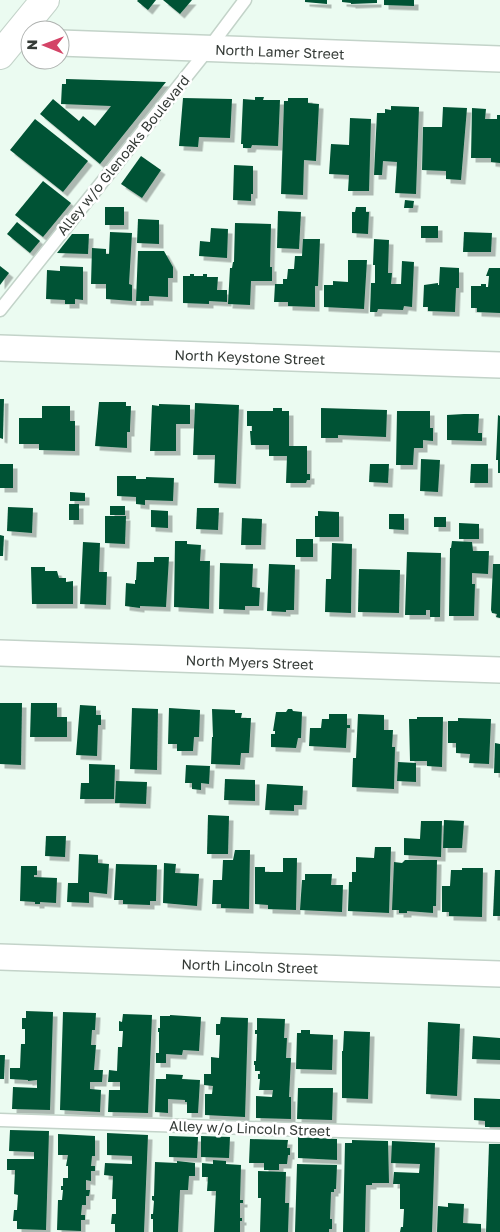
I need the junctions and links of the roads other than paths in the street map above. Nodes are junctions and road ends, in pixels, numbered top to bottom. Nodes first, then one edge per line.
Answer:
1 (45, 0) edge
2 (245, 0) edge
3 (70, 43) edge
4 (10, 45) edge
5 (209, 48) junction
6 (500, 59) edge
7 (0, 310) edge
8 (0, 348) edge
9 (500, 365) edge
10 (0, 653) edge
11 (500, 670) edge
12 (0, 957) edge
13 (500, 974) edge
14 (0, 1120) edge
15 (500, 1136) edge

1 - 4 main road
2 - 5 lane, Alley w/o Glenoaks Boulevard
3 - 5 street, North Lamer Street
5 - 6 street, North Lamer Street
5 - 7 lane, Alley w/o Glenoaks Boulevard
8 - 9 street, North Keystone Street
10 - 11 street, North Myers Street
12 - 13 street, North Lincoln Street
14 - 15 lane, Alley w/o Lincoln Street

